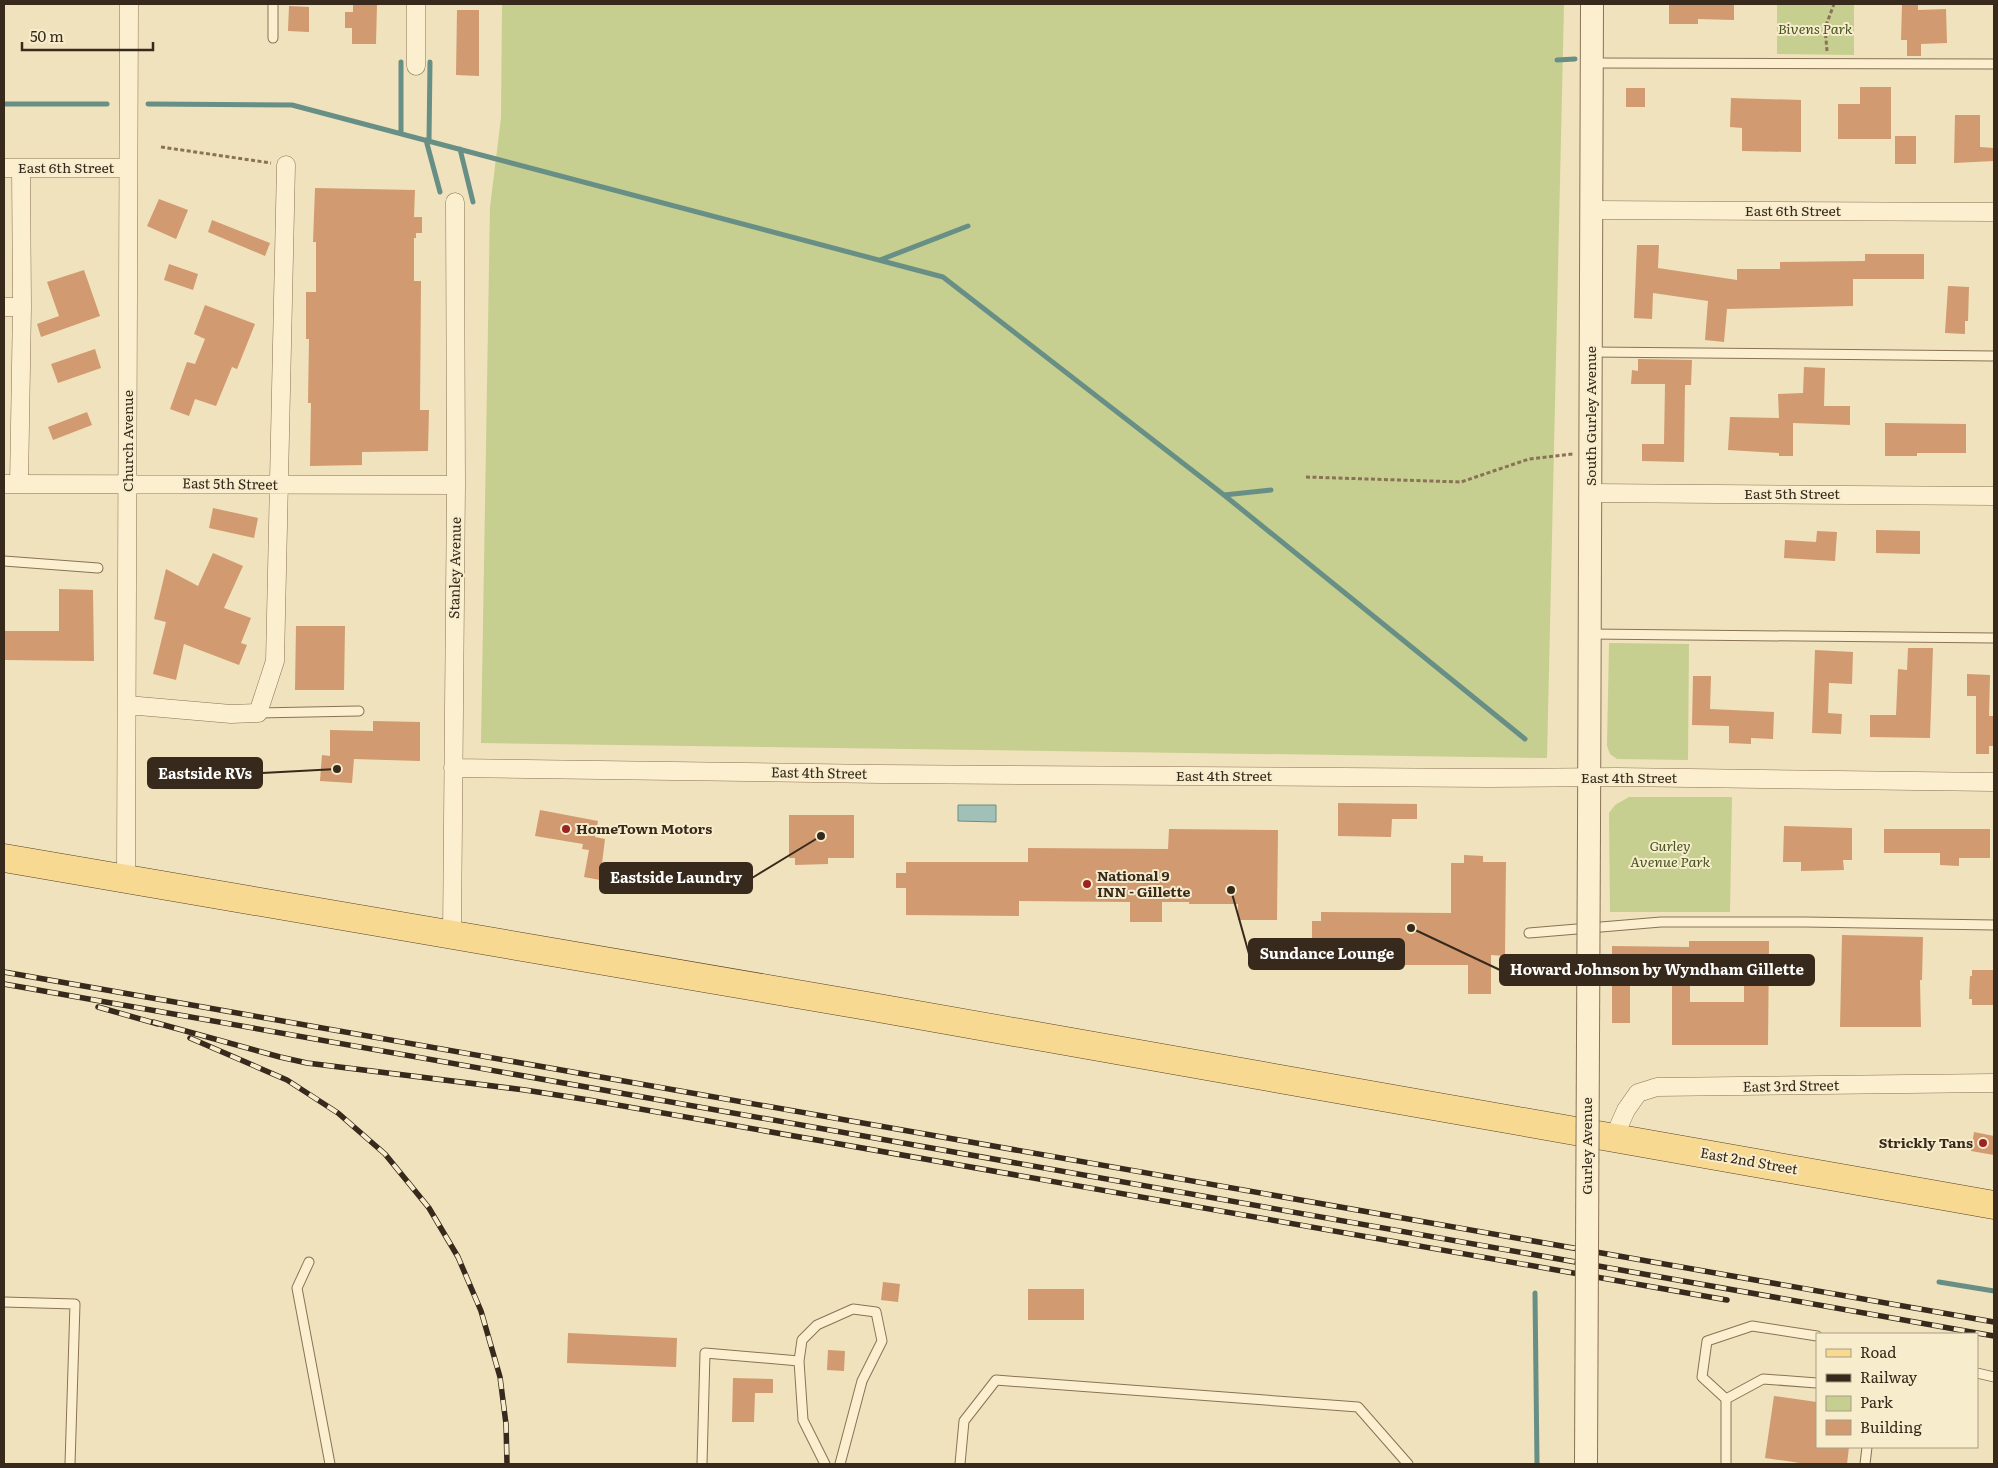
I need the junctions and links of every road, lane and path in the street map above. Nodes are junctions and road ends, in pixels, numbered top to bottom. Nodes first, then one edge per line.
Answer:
1 (129, 4) edge
2 (274, 4) edge
3 (416, 4) edge
4 (1592, 4) edge
5 (1834, 4) edge
6 (273, 38) dead end
7 (1592, 63) junction
8 (1828, 64) junction
9 (1994, 64) edge
10 (416, 66) dead end
11 (161, 147) dead end
12 (286, 165) joint
13 (12, 168) edge
14 (128, 168) junction
15 (455, 202) dead end
16 (1592, 210) junction
17 (1994, 212) edge
18 (4, 307) edge
19 (22, 307) junction
20 (1591, 352) junction
21 (1994, 356) edge
22 (1591, 453) junction
23 (1306, 477) dead end
24 (128, 483) junction
25 (11, 484) edge
26 (279, 485) junction
27 (456, 485) junction
28 (1591, 492) junction
29 (1994, 496) edge
30 (4, 561) edge
31 (98, 568) dead end
32 (1589, 634) junction
33 (1994, 638) edge
34 (127, 705) junction
35 (360, 711) dead end
36 (258, 713) junction
37 (453, 768) junction
38 (1589, 778) junction
39 (1994, 782) edge
40 (1589, 827) joint
41 (4, 858) edge
42 (126, 878) junction
43 (1994, 925) edge
44 (1529, 933) dead end
45 (452, 934) junction
46 (1994, 1083) edge
47 (1614, 1137) junction
48 (1994, 1205) edge
49 (309, 1262) dead end
50 (4, 1302) edge
51 (1816, 1336) edge
52 (799, 1361) junction
53 (1978, 1373) edge
54 (1994, 1377) edge
55 (1816, 1384) edge
56 (1726, 1399) junction
57 (1868, 1448) edge
58 (70, 1464) edge
59 (330, 1464) edge
60 (702, 1464) edge
61 (825, 1464) edge
62 (840, 1464) edge
63 (960, 1464) edge
64 (1408, 1464) edge
65 (1586, 1464) edge
66 (1726, 1464) edge
67 (1865, 1464) edge

1 - 14 street, Church Avenue
2 - 6 lane
3 - 10 street
4 - 7 street, South Gurley Avenue
5 - 8 path
7 - 8 lane
7 - 16 street, South Gurley Avenue
8 - 9 lane
11 - 12 path
12 - 26 street
13 - 14 street, East 6th Street
13 - 19 street
14 - 24 street, Church Avenue
15 - 27 street, Stanley Avenue
16 - 17 street, East 6th Street
16 - 20 street, South Gurley Avenue
18 - 19 street
19 - 25 street
20 - 21 lane
20 - 22 street, South Gurley Avenue
22 - 23 path
22 - 28 street, South Gurley Avenue
24 - 25 street, East 5th Street
24 - 26 street, East 5th Street
24 - 34 street, Church Avenue
26 - 27 street, East 5th Street
26 - 36 street
27 - 37 street, Stanley Avenue
28 - 29 street, East 5th Street
28 - 32 street, South Gurley Avenue
30 - 31 lane
32 - 33 lane
32 - 38 street, South Gurley Avenue
34 - 36 street
34 - 42 street, Church Avenue
35 - 36 lane
37 - 38 street, East 4th Street
37 - 45 street, Stanley Avenue
38 - 39 street, East 4th Street
38 - 40 street, South Gurley Avenue
40 - 65 street, Gurley Avenue, bridge
41 - 42 main road, East 2nd Street
42 - 45 main road, East 2nd Street
43 - 44 lane
45 - 47 main road, East 2nd Street
46 - 47 street, East 3rd Street
47 - 48 main road, East 2nd Street
49 - 59 lane
50 - 58 lane
51 - 56 lane
52 - 60 lane
52 - 61 lane
52 - 62 lane
53 - 54 lane
55 - 56 lane
56 - 66 lane
57 - 67 lane
63 - 64 lane

